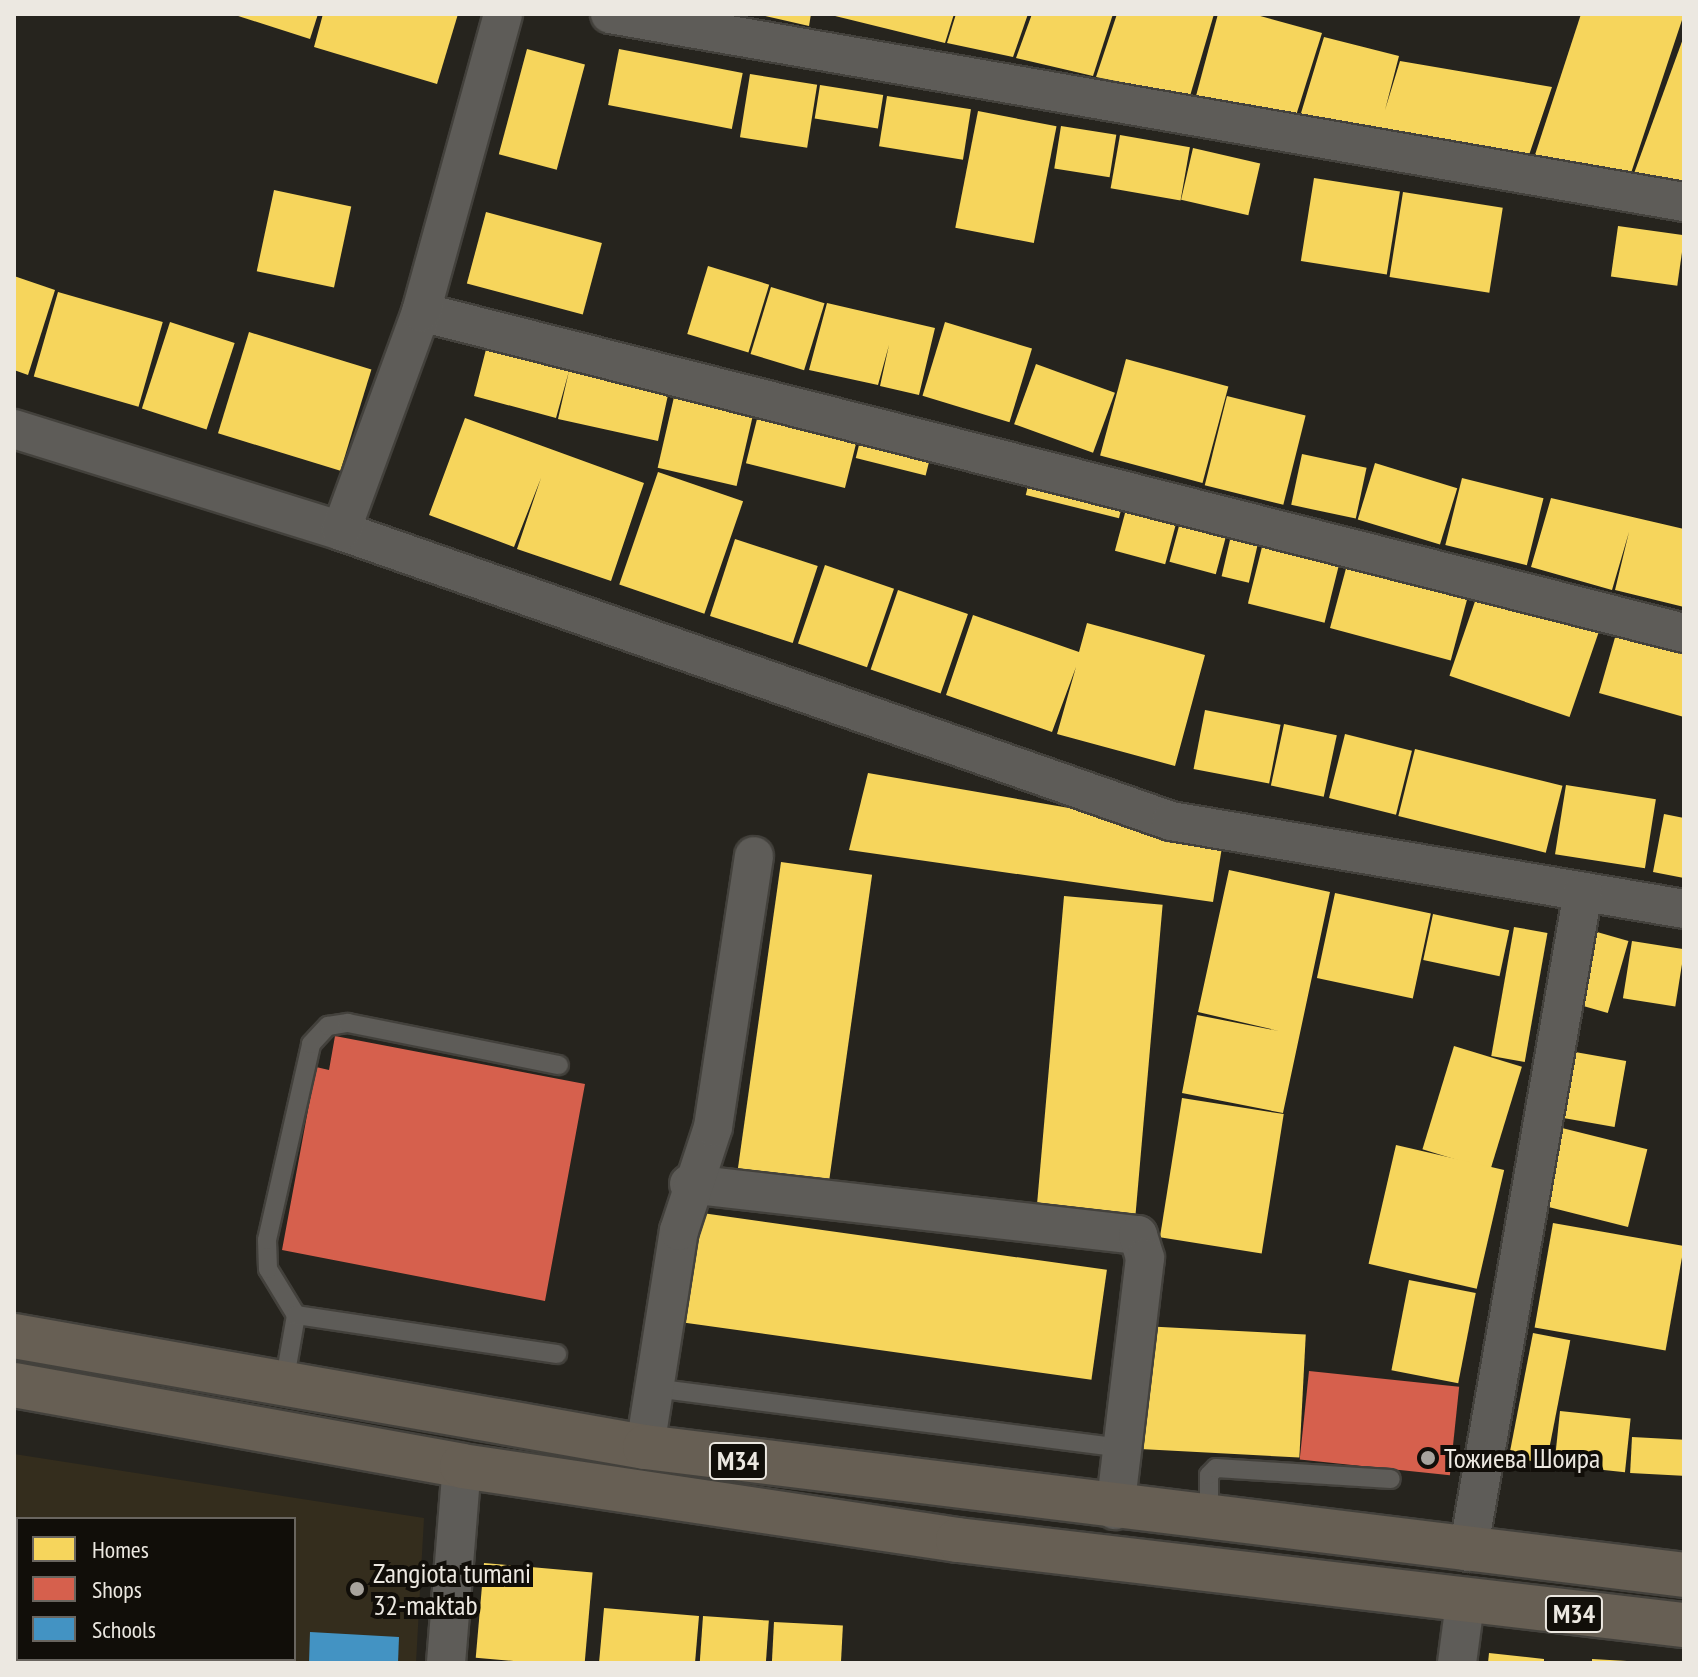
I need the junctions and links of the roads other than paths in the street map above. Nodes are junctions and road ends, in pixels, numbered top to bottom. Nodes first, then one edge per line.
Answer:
1 (503, 14) edge
2 (610, 14) edge
3 (1684, 202) edge
4 (421, 312) junction
5 (14, 429) edge
6 (341, 531) junction
7 (1684, 633) edge
8 (754, 856) dead end
9 (1583, 892) junction
10 (1684, 909) edge
11 (559, 1065) dead end
12 (689, 1184) junction
13 (296, 1315) junction
14 (14, 1336) edge
15 (557, 1354) dead end
16 (14, 1385) edge
17 (283, 1387) junction
18 (654, 1388) junction
19 (645, 1447) junction
20 (1120, 1448) junction
21 (462, 1466) junction
22 (1391, 1479) dead end
23 (1115, 1510) junction
24 (1209, 1520) junction
25 (1468, 1552) junction
26 (1684, 1575) edge
27 (1465, 1603) junction
28 (1684, 1625) edge
29 (446, 1663) edge
30 (1457, 1663) edge

1 - 4 street
2 - 3 street
4 - 6 street
4 - 7 street
5 - 6 street
6 - 9 street
8 - 12 street
9 - 10 street
9 - 25 street
11 - 13 lane
12 - 18 street
12 - 20 street
13 - 15 lane
13 - 17 lane
14 - 17 main road, M34
16 - 21 main road, M34
17 - 19 main road, M34
18 - 19 street
18 - 20 lane
19 - 23 main road, M34
20 - 23 street
21 - 27 main road, M34
21 - 29 street
22 - 24 lane
23 - 24 main road, M34
24 - 25 main road, M34
25 - 26 main road, M34
27 - 28 main road, M34
27 - 30 street

